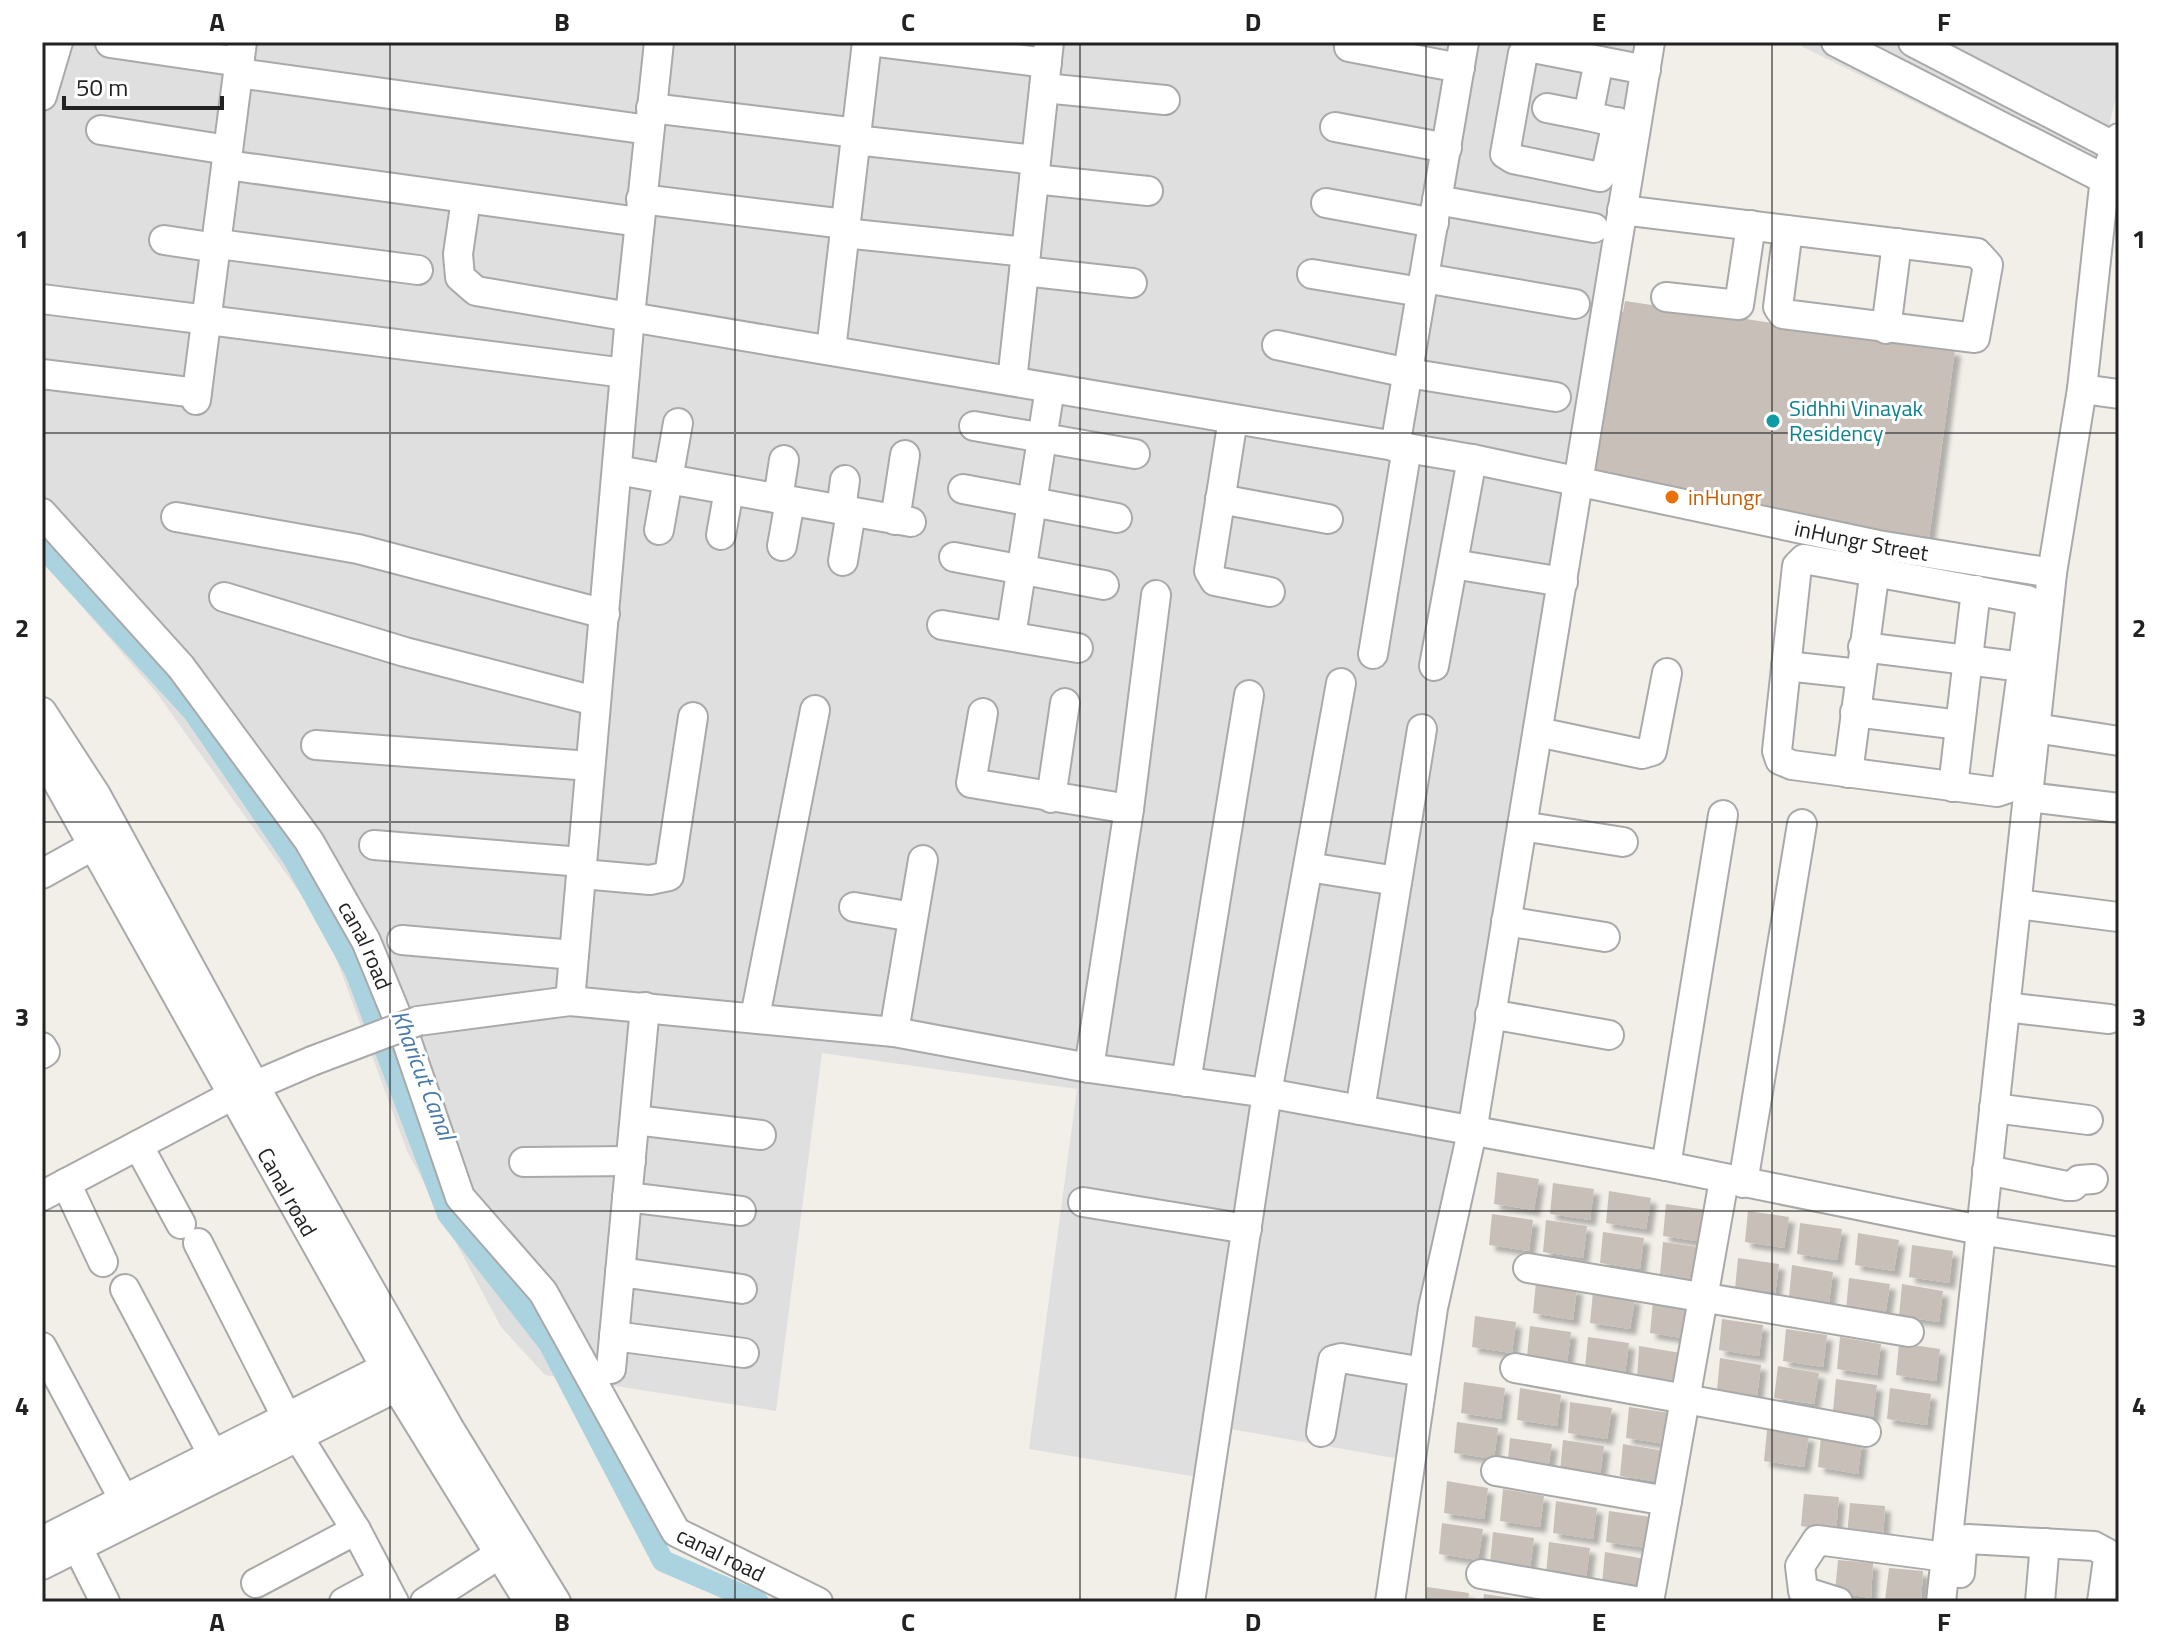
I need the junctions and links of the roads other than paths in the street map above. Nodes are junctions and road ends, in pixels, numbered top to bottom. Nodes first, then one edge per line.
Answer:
1 (58, 42) edge
2 (659, 42) edge
3 (867, 42) edge
4 (878, 42) edge
5 (1650, 42) edge
6 (1836, 42) edge
7 (1913, 42) edge
8 (110, 43) edge
9 (1349, 47) dead end
10 (1462, 55) edge
11 (240, 59) edge
12 (1625, 60) edge
13 (1047, 64) edge
14 (42, 96) edge
15 (1165, 100) dead end
16 (1547, 108) dead end
17 (1588, 116) junction
18 (650, 119) junction
19 (1627, 124) junction
20 (1335, 127) dead end
21 (101, 130) dead end
22 (856, 137) junction
23 (2118, 145) edge
24 (1447, 148) junction
25 (228, 158) junction
26 (1035, 169) junction
27 (2112, 182) edge
28 (1148, 191) dead end
29 (466, 199) junction
30 (1326, 203) dead end
31 (640, 210) junction
32 (1622, 210) junction
33 (1436, 212) junction
34 (1751, 225) junction
35 (844, 228) junction
36 (1594, 228) dead end
37 (1788, 230) junction
38 (164, 240) dead end
39 (1897, 243) junction
40 (217, 246) junction
41 (1025, 261) junction
42 (418, 270) dead end
43 (1312, 274) dead end
44 (1132, 283) dead end
45 (1423, 285) junction
46 (1666, 297) dead end
47 (42, 299) edge
48 (1575, 304) dead end
49 (630, 316) junction
50 (209, 321) junction
51 (1886, 329) junction
52 (1277, 345) dead end
53 (831, 350) junction
54 (625, 373) junction
55 (1408, 373) junction
56 (42, 374) edge
57 (1012, 381) junction
58 (1050, 388) junction
59 (2082, 389) junction
60 (2119, 394) edge
61 (1556, 397) dead end
62 (1233, 419) junction
63 (678, 423) dead end
64 (974, 426) dead end
65 (1042, 438) junction
66 (1401, 447) junction
67 (1135, 454) dead end
68 (905, 455) dead end
69 (1472, 459) junction
70 (784, 460) dead end
71 (617, 470) junction
72 (668, 479) junction
73 (845, 480) dead end
74 (1580, 480) junction
75 (963, 489) dead end
76 (729, 490) junction
77 (1220, 499) junction
78 (784, 500) junction
79 (1032, 502) junction
80 (846, 511) junction
81 (42, 513) edge
82 (176, 517) dead end
83 (1117, 518) dead end
84 (1328, 519) dead end
85 (659, 530) dead end
86 (721, 535) dead end
87 (782, 546) dead end
88 (954, 557) dead end
89 (1876, 559) junction
90 (843, 561) dead end
91 (1453, 564) junction
92 (1021, 570) junction
93 (2052, 573) junction
94 (1563, 582) junction
95 (1104, 585) dead end
96 (1976, 590) junction
97 (1270, 592) dead end
98 (1156, 595) dead end
99 (224, 597) dead end
100 (605, 614) junction
101 (942, 625) dead end
102 (1011, 636) junction
103 (1078, 648) dead end
104 (1373, 654) dead end
105 (1861, 660) junction
106 (1967, 660) junction
107 (1434, 666) dead end
108 (1786, 666) junction
109 (2023, 667) junction
110 (1667, 673) dead end
111 (1341, 683) dead end
112 (1249, 695) dead end
113 (595, 701) junction
114 (1065, 703) dead end
115 (815, 710) dead end
116 (42, 712) edge
117 (1855, 712) junction
118 (983, 713) dead end
119 (693, 717) dead end
120 (1960, 725) junction
121 (2035, 728) junction
122 (1422, 729) dead end
123 (1538, 732) junction
124 (2119, 741) edge
125 (316, 745) dead end
126 (42, 754) edge
127 (590, 766) junction
128 (1848, 773) junction
129 (1953, 787) junction
130 (2028, 797) junction
131 (1051, 798) junction
132 (2119, 808) edge
133 (1129, 809) junction
134 (1723, 815) dead end
135 (1802, 824) dead end
136 (1522, 826) junction
137 (1623, 842) dead end
138 (94, 845) junction
139 (374, 845) dead end
140 (923, 860) dead end
141 (1308, 867) junction
142 (582, 868) junction
143 (42, 874) edge
144 (1397, 881) junction
145 (2017, 904) junction
146 (854, 907) dead end
147 (913, 917) junction
148 (2118, 917) edge
149 (1506, 921) junction
150 (1605, 937) dead end
151 (402, 940) dead end
152 (574, 955) junction
153 (570, 1001) junction
154 (645, 1007) junction
155 (2005, 1007) junction
156 (1490, 1014) junction
157 (755, 1017) junction
158 (2109, 1019) dead end
159 (894, 1032) junction
160 (1609, 1035) dead end
161 (42, 1047) edge
162 (42, 1054) edge
163 (1089, 1068) junction
164 (1186, 1082) junction
165 (244, 1090) junction
166 (1267, 1093) junction
167 (1994, 1108) junction
168 (1360, 1110) junction
169 (635, 1120) junction
170 (2088, 1120) dead end
171 (1472, 1132) junction
172 (761, 1135) dead end
173 (138, 1145) junction
174 (631, 1161) junction
175 (524, 1162) dead end
176 (1666, 1166) junction
177 (1987, 1170) junction
178 (2093, 1179) dead end
179 (1734, 1181) junction
180 (54, 1190) edge
181 (627, 1197) junction
182 (1083, 1202) dead end
183 (741, 1211) dead end
184 (1247, 1229) junction
185 (1980, 1230) junction
186 (2119, 1252) edge
187 (103, 1262) dead end
188 (1528, 1268) dead end
189 (620, 1272) junction
190 (125, 1289) dead end
191 (742, 1289) dead end
192 (1704, 1295) junction
193 (1909, 1332) dead end
194 (614, 1336) junction
195 (42, 1347) edge
196 (744, 1353) dead end
197 (1515, 1368) dead end
198 (611, 1369) dead end
199 (403, 1372) junction
200 (1423, 1372) junction
201 (1685, 1397) junction
202 (293, 1428) junction
203 (1321, 1432) dead end
204 (1866, 1432) dead end
205 (213, 1455) junction
206 (1496, 1471) dead end
207 (124, 1500) junction
208 (1667, 1501) junction
209 (356, 1530) junction
210 (42, 1541) edge
211 (2045, 1543) junction
212 (78, 1548) junction
213 (498, 1555) junction
214 (1946, 1557) junction
215 (42, 1565) edge
216 (1481, 1574) dead end
217 (256, 1583) dead end
218 (388, 1592) edge
219 (525, 1596) edge
220 (105, 1602) edge
221 (344, 1602) edge
222 (425, 1602) edge
223 (557, 1602) edge
224 (818, 1602) edge
225 (1190, 1602) edge
226 (1390, 1602) edge
227 (1641, 1602) edge
228 (1649, 1602) edge
229 (1838, 1602) edge
230 (1941, 1602) edge
231 (1958, 1602) edge
232 (2040, 1602) edge
233 (2102, 1602) edge

1 - 14 street
2 - 18 street
3 - 22 street
4 - 13 street
5 - 12 street
6 - 27 street
7 - 23 street
8 - 11 street
9 - 10 street
10 - 24 street
11 - 18 street
11 - 25 street
12 - 17 street
12 - 19 street
12 - 19 street
13 - 15 street
13 - 26 street
16 - 17 street
17 - 19 street
18 - 22 street
18 - 31 street
19 - 32 street
20 - 24 street
21 - 25 street
22 - 26 street
22 - 35 street
23 - 27 street
24 - 33 street
25 - 29 street
25 - 40 street
26 - 28 street
26 - 41 street
27 - 59 street
29 - 31 street
29 - 49 street, inHungr Street
30 - 33 street
31 - 35 street
31 - 49 street
32 - 34 street
32 - 74 street
33 - 36 street
33 - 45 street
34 - 37 street
34 - 46 street
35 - 41 street
35 - 53 street
37 - 39 street
37 - 51 street
38 - 40 street
39 - 51 street
39 - 51 street
40 - 42 street
40 - 50 street
41 - 44 street
41 - 57 street
43 - 45 street
45 - 48 street
45 - 55 street
47 - 50 street
49 - 53 street, inHungr Street
49 - 54 street
50 - 54 street
50 - 56 street
52 - 55 street
53 - 57 street, inHungr Street
54 - 71 street
55 - 61 street
55 - 66 street
57 - 58 street, inHungr Street
58 - 62 street, inHungr Street
58 - 65 street
59 - 60 street
59 - 93 street
62 - 66 street, inHungr Street
62 - 77 street
63 - 72 street
64 - 65 street
65 - 67 street
65 - 79 street
66 - 69 street, inHungr Street
66 - 104 street
68 - 80 street
69 - 74 street, inHungr Street
69 - 91 street
70 - 78 street
71 - 72 street
71 - 100 street
72 - 76 street
72 - 85 street
73 - 80 street
74 - 89 street, inHungr Street
74 - 94 street
75 - 79 street
76 - 78 street
76 - 86 street
77 - 84 street
77 - 97 street
78 - 80 street
78 - 87 street
79 - 83 street
79 - 92 street
80 - 90 street
81 - 224 street, canal road
82 - 100 street
88 - 92 street
89 - 93 street, inHungr Street
89 - 96 street
89 - 105 street
89 - 108 street
91 - 94 street
91 - 107 street
92 - 95 street
92 - 102 street
93 - 121 street
94 - 123 street
96 - 106 street
96 - 109 street
98 - 133 street
99 - 113 street
100 - 113 street
101 - 102 street
102 - 103 street
105 - 106 street
105 - 108 street
105 - 117 street
106 - 109 street
106 - 120 street
108 - 128 street
109 - 129 street
110 - 123 street
111 - 141 street
112 - 164 street
113 - 127 street
114 - 131 street
115 - 157 street
116 - 165 street
117 - 120 street
117 - 128 street
118 - 131 street
119 - 142 street
120 - 129 street
121 - 124 street
121 - 130 street
122 - 144 street
123 - 136 street
125 - 127 street
126 - 138 street, Canal road
127 - 142 street
128 - 129 street
130 - 132 street
130 - 145 street
131 - 133 street
133 - 163 street
134 - 176 street
135 - 179 street
136 - 137 street
136 - 149 street
138 - 143 street
138 - 165 street, Canal road
139 - 142 street
140 - 147 street
141 - 144 street
141 - 166 street
142 - 152 street
144 - 168 street
145 - 148 street
145 - 155 street
146 - 147 street
147 - 159 street
149 - 150 street
149 - 156 street
151 - 152 street
152 - 153 street
153 - 154 street
153 - 165 street, bridge
154 - 157 street
154 - 169 street
155 - 158 street
155 - 167 street
156 - 160 street
156 - 171 street
157 - 159 street
159 - 163 street
161 - 162 street
163 - 164 street
164 - 166 street
165 - 173 street
165 - 199 street, Canal road
166 - 168 street
166 - 184 street
167 - 170 street
167 - 177 street
168 - 171 street
169 - 172 street
169 - 174 street
171 - 176 street
171 - 200 street
173 - 180 street
173 - 202 street
174 - 175 street
174 - 181 street
176 - 179 street
177 - 178 street
177 - 185 street
179 - 185 street
179 - 192 street
180 - 187 street
181 - 183 street
181 - 189 street
182 - 184 street
184 - 225 street
185 - 186 street
185 - 214 street
188 - 192 street
189 - 191 street
189 - 194 street
190 - 205 street
192 - 193 street
192 - 201 street
194 - 196 street
194 - 198 street
195 - 207 street
197 - 201 street
199 - 202 street
199 - 213 street, Canal road
199 - 223 street
200 - 203 street
200 - 226 street
201 - 204 street
201 - 208 street
202 - 205 street
202 - 209 street
202 - 212 street
205 - 207 street
206 - 208 street
207 - 210 street
208 - 228 street
209 - 217 street
209 - 218 street
211 - 231 street
211 - 232 street
211 - 233 street
212 - 215 street
212 - 220 street
213 - 219 street, Canal road
213 - 222 street
214 - 229 street
214 - 230 street
216 - 227 street
218 - 221 street
219 - 223 street, Canal road

